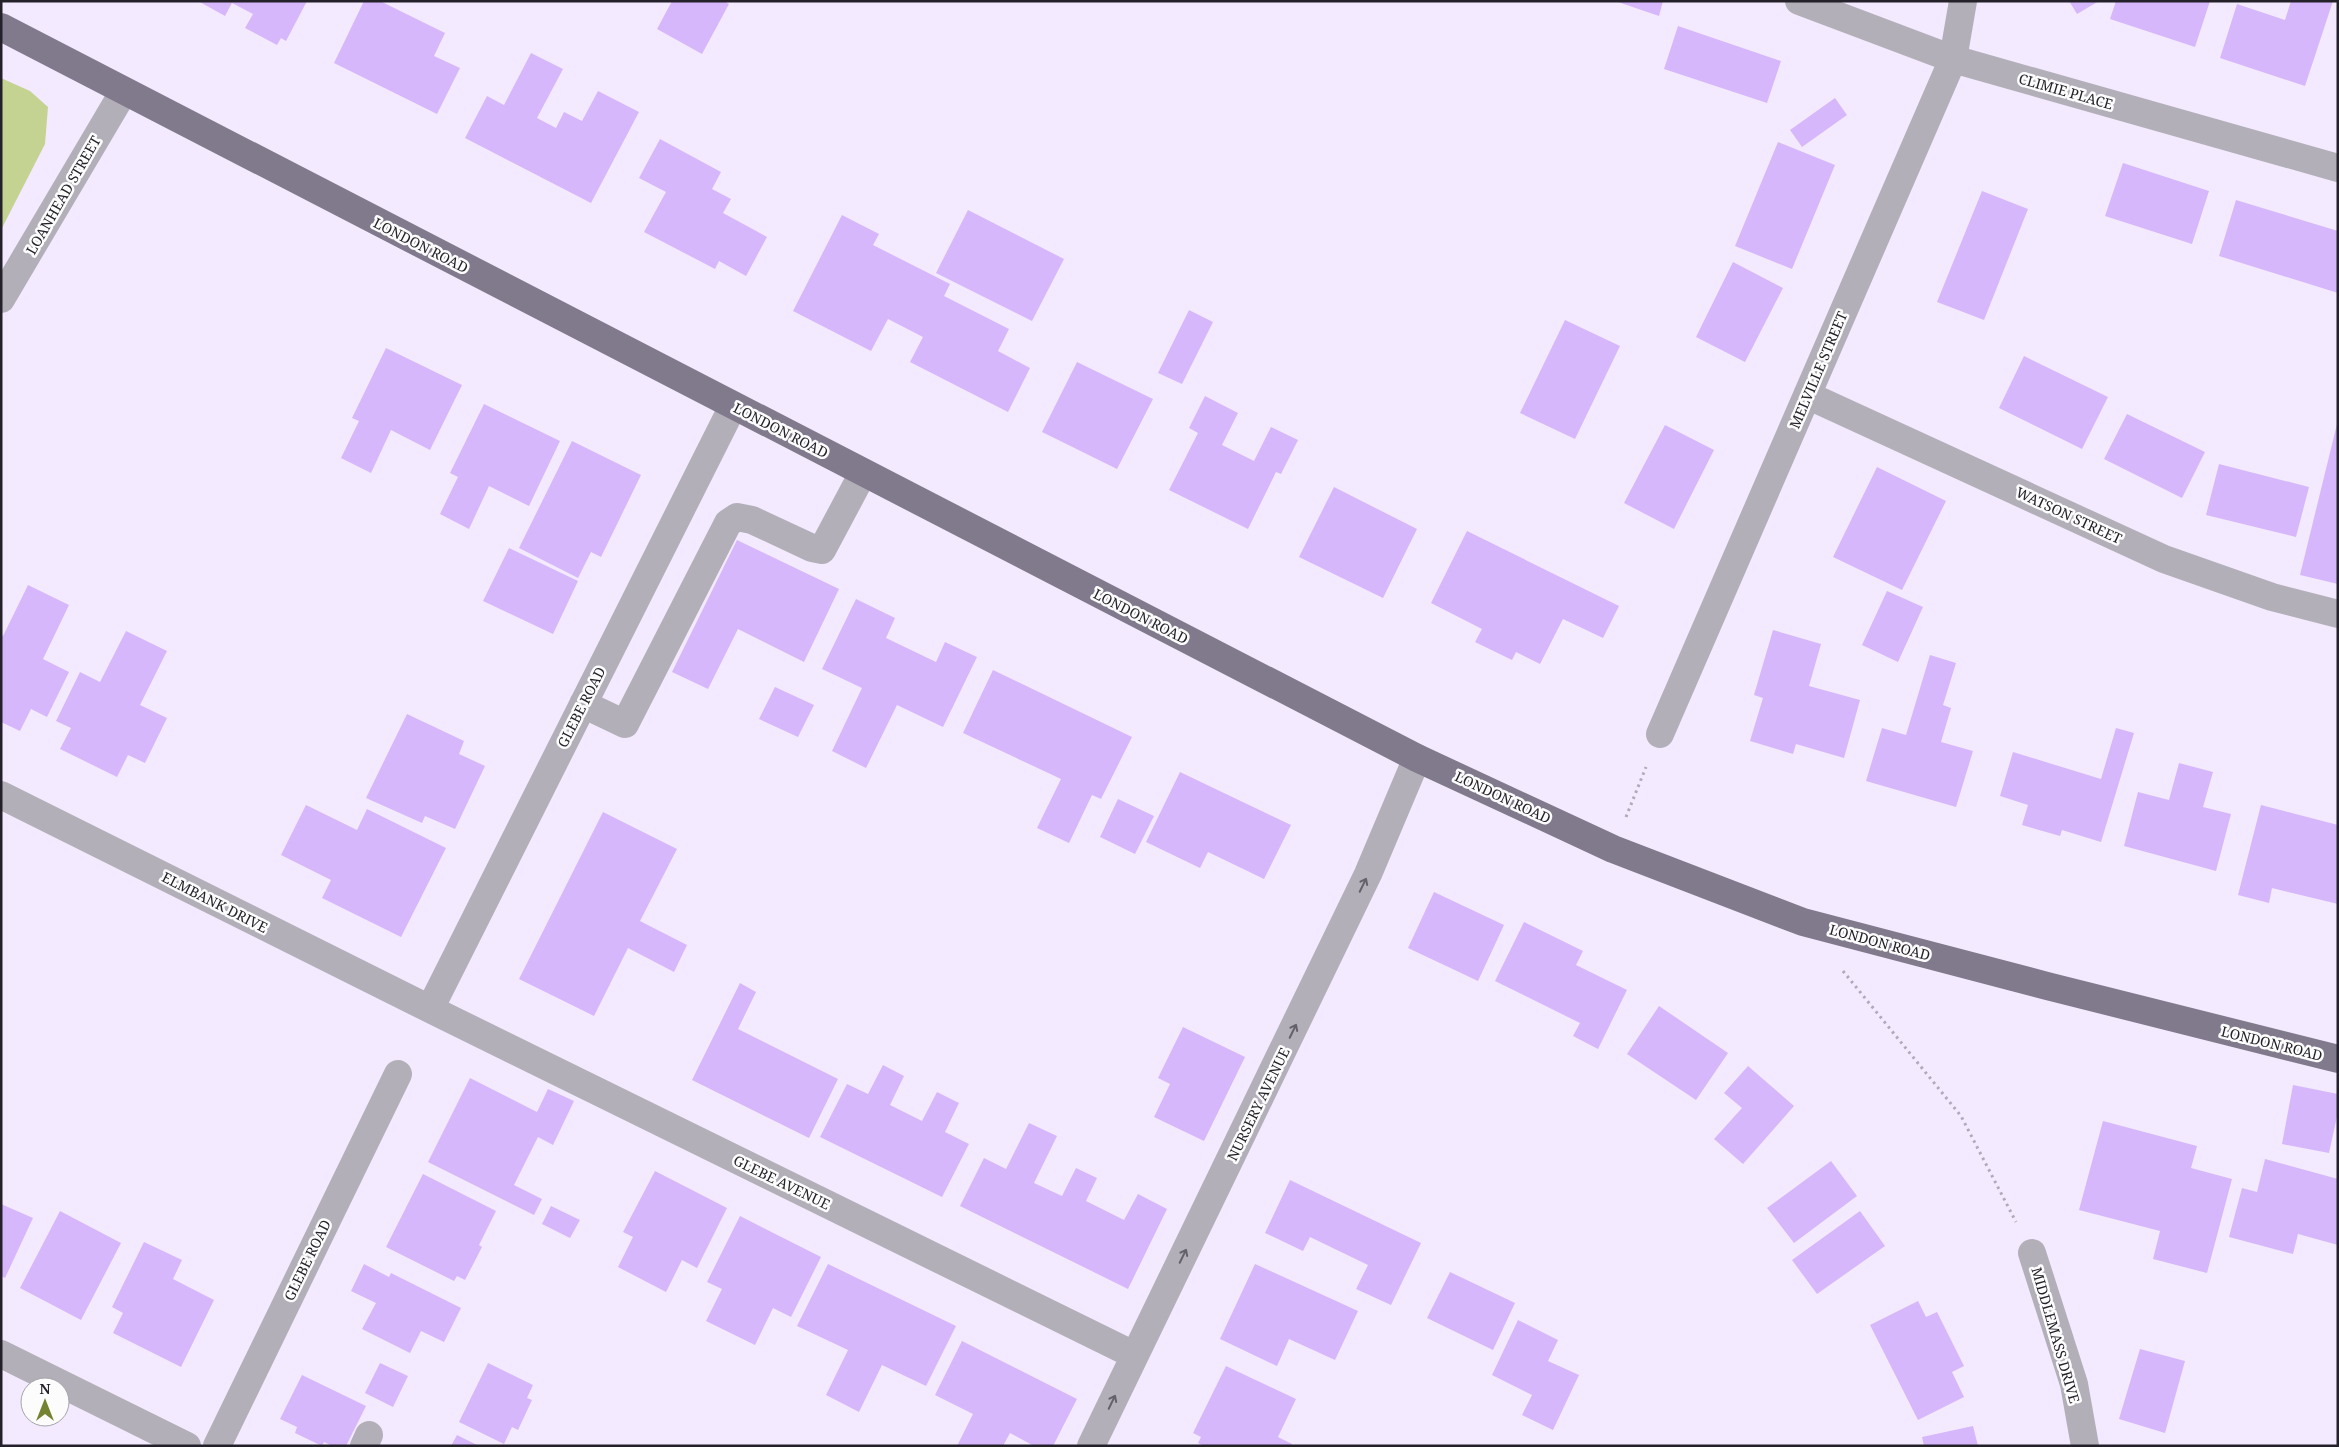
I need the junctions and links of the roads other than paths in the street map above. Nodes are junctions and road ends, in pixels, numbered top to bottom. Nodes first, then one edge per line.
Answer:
1 (1799, 1) edge
2 (1963, 1) edge
3 (1, 27) edge
4 (1953, 59) junction
5 (124, 91) junction
6 (2338, 168) edge
7 (6, 283) edge
8 (1807, 395) junction
9 (733, 406) junction
10 (864, 473) junction
11 (2338, 614) edge
12 (583, 704) junction
13 (1660, 734) road end
14 (1417, 758) junction
15 (1, 795) edge
16 (430, 1009) junction
17 (2338, 1059) edge
18 (398, 1074) dead end
19 (2032, 1253) road end
20 (1, 1354) edge
21 (1134, 1355) junction
22 (187, 1446) edge
23 (217, 1446) edge
24 (1091, 1446) edge
25 (2085, 1446) edge

1 - 4 street, CLIMIE PLACE
2 - 4 street, MELVILLE STREET
3 - 5 main road, LONDON ROAD
4 - 6 street, CLIMIE PLACE
4 - 8 street, MELVILLE STREET
5 - 7 street, LOANHEAD STREET
5 - 9 main road, LONDON ROAD
8 - 11 street, WATSON STREET
8 - 13 street, MELVILLE STREET
9 - 10 main road, LONDON ROAD
9 - 12 street, GLEBE ROAD
10 - 12 street
10 - 14 main road, LONDON ROAD
12 - 16 street, GLEBE ROAD
14 - 17 main road, LONDON ROAD
21 -> 14 street, NURSERY AVENUE
15 - 16 street, ELMBANK DRIVE
16 - 21 street, GLEBE AVENUE
18 - 23 street, GLEBE ROAD
19 - 25 street, MIDDLEMASS DRIVE
20 - 22 street
24 -> 21 street, NURSERY AVENUE

